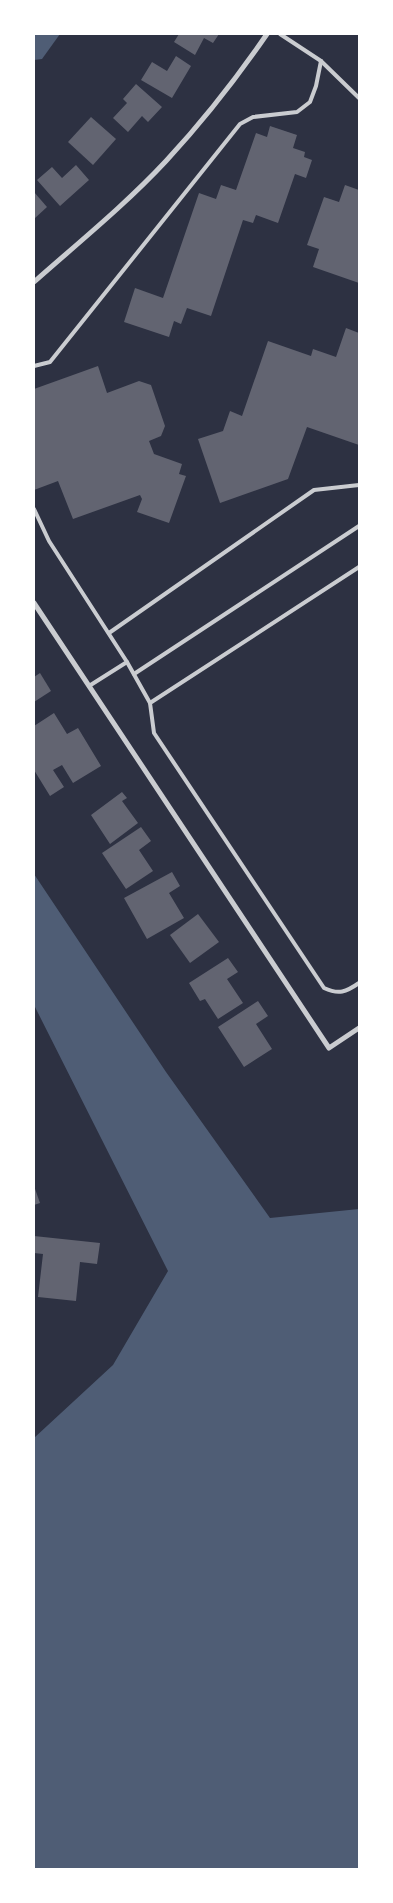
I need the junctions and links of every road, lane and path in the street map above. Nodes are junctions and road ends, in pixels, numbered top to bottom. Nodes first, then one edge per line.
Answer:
1 (267, 34) edge
2 (280, 34) edge
3 (321, 61) junction
4 (359, 98) edge
5 (34, 282) edge
6 (34, 366) edge
7 (359, 485) edge
8 (34, 509) edge
9 (359, 526) edge
10 (359, 567) edge
11 (34, 604) edge
12 (109, 634) junction
13 (127, 662) junction
14 (134, 674) junction
15 (89, 686) junction
16 (150, 703) junction
17 (359, 983) edge
18 (359, 1028) edge

1 - 5 street
2 - 3 lane
3 - 4 lane
3 - 6 lane
7 - 12 lane
8 - 12 lane
9 - 14 lane
10 - 16 lane
11 - 15 street
12 - 13 lane
13 - 14 lane
13 - 15 lane
14 - 16 lane
15 - 18 street
16 - 17 lane

